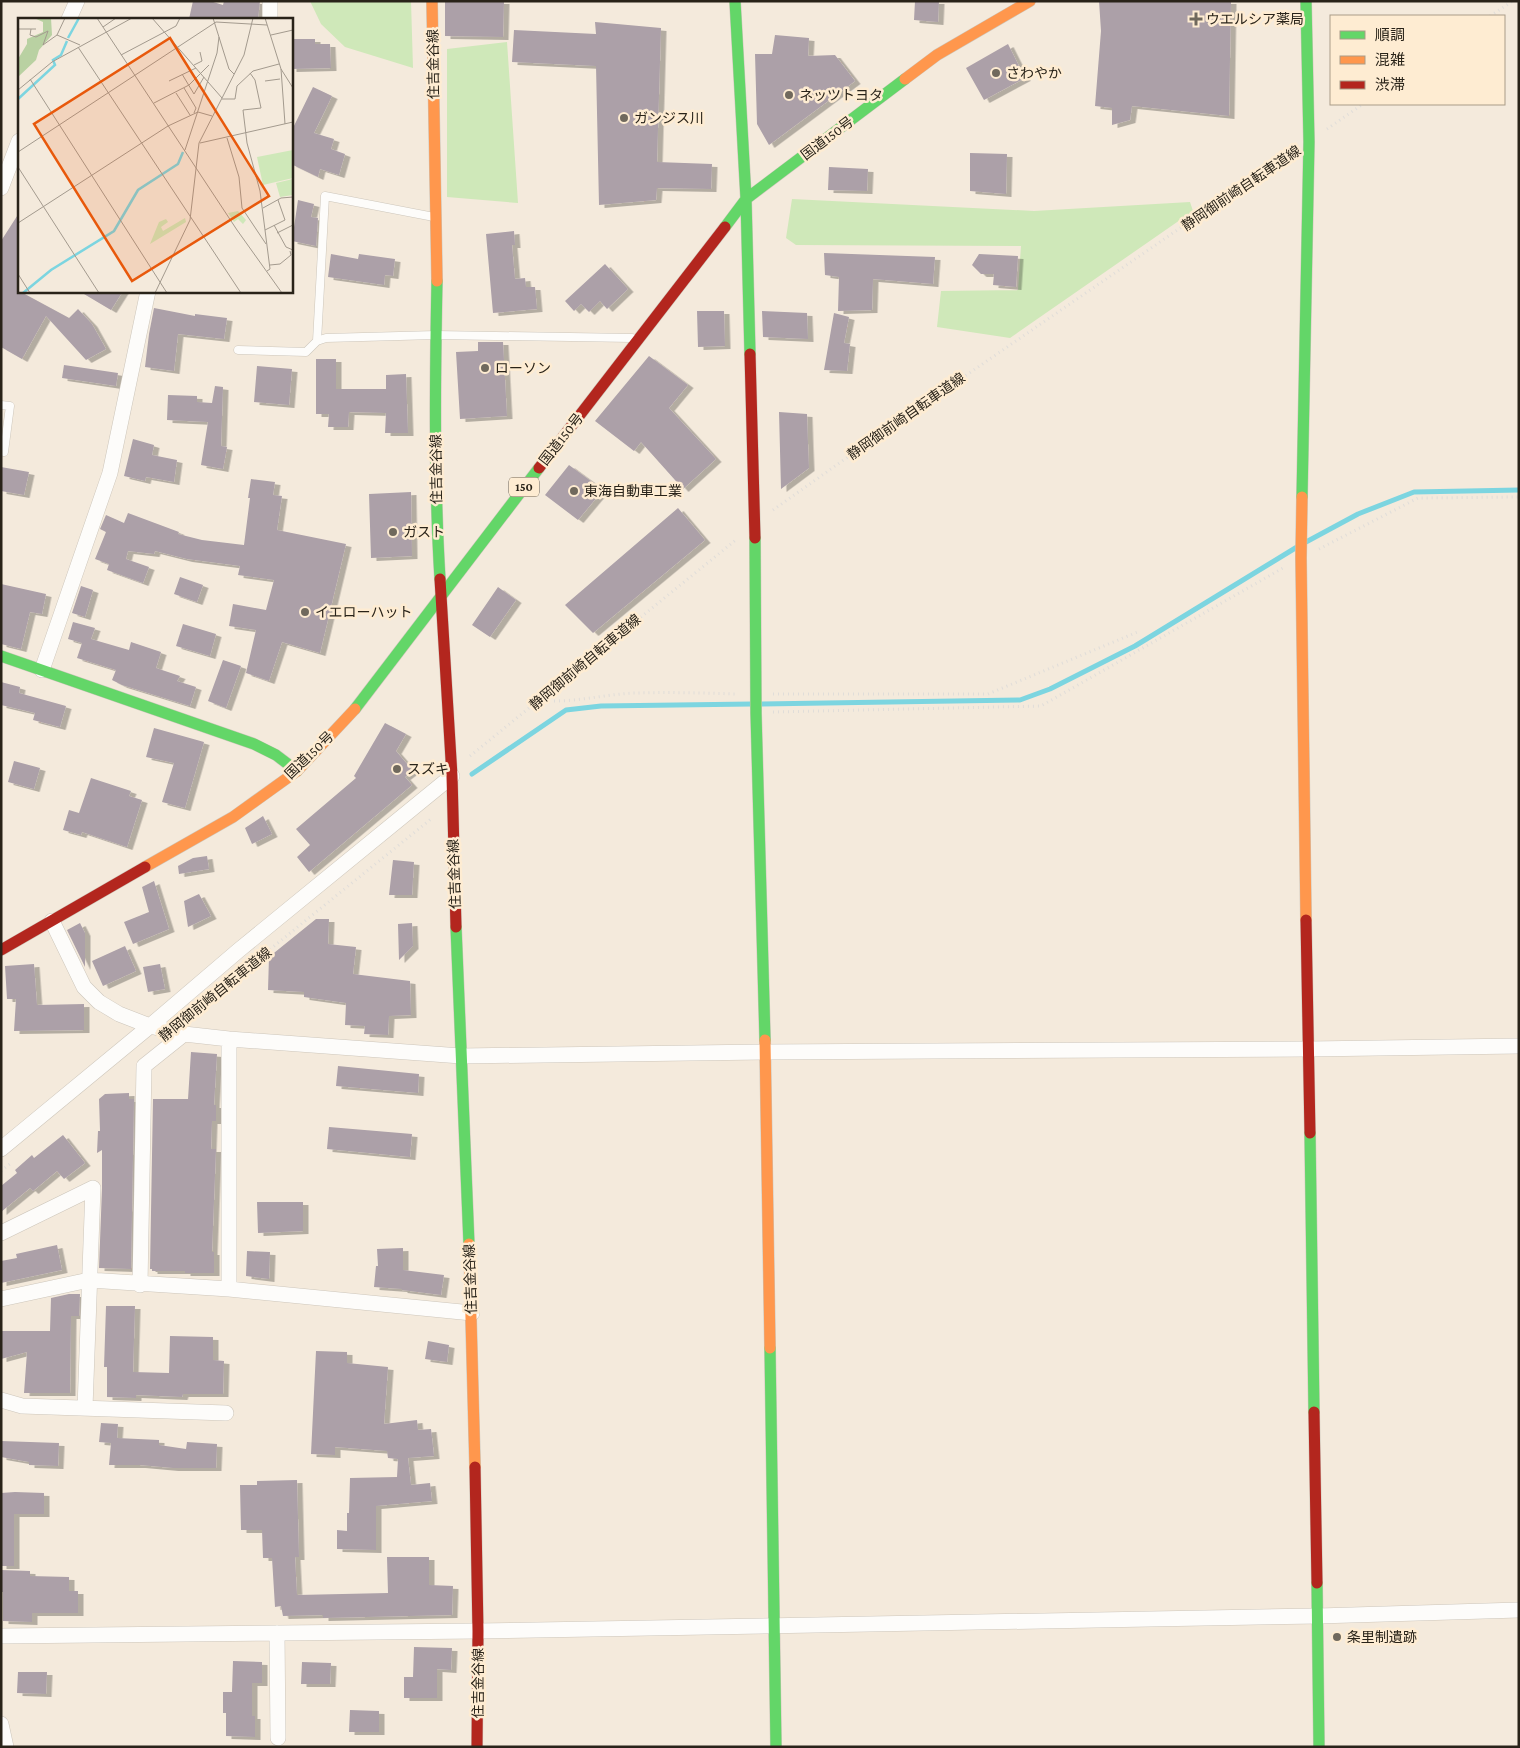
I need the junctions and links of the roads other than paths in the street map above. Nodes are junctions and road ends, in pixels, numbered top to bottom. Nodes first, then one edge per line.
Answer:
1 (77, 1) edge
2 (270, 1) edge
3 (432, 1) edge
4 (735, 1) edge
5 (1030, 1) edge
6 (1306, 1) edge
7 (69, 18) edge
8 (270, 18) edge
9 (18, 145) edge
10 (1, 188) edge
11 (746, 199) junction
12 (436, 218) junction
13 (148, 292) edge
14 (436, 335) junction
15 (639, 338) junction
16 (317, 340) junction
17 (238, 350) dead end
18 (1, 405) edge
19 (4, 452) dead end
20 (442, 593) junction
21 (1, 656) edge
22 (42, 670) junction
23 (296, 771) junction
24 (452, 776) junction
25 (52, 921) junction
26 (1, 950) edge
27 (150, 1026) junction
28 (184, 1034) junction
29 (229, 1039) junction
30 (1519, 1046) edge
31 (1308, 1049) junction
32 (765, 1052) junction
33 (461, 1056) junction
34 (1, 1149) edge
35 (1, 1233) edge
36 (89, 1280) junction
37 (140, 1285) junction
38 (229, 1289) junction
39 (1, 1299) edge
40 (472, 1313) junction
41 (1, 1400) edge
42 (85, 1408) junction
43 (226, 1413) dead end
44 (1519, 1610) edge
45 (1318, 1616) junction
46 (774, 1625) junction
47 (478, 1631) junction
48 (278, 1633) junction
49 (1, 1636) edge
50 (1, 1724) edge
51 (278, 1738) dead end
52 (6, 1747) edge
53 (477, 1747) edge
54 (776, 1747) edge
55 (1319, 1747) edge

1 - 7 street
2 - 8 street
3 - 12 main road, 住吉金谷線
4 - 11 main road
5 - 11 main road, 国道150号 / 150
6 - 31 main road
9 - 10 street
11 - 15 main road, 国道150号 / 150
11 - 32 main road
12 - 14 main road, 住吉金谷線
12 - 16 lane
13 - 22 street
14 - 15 lane
14 - 16 lane
14 - 20 main road, 住吉金谷線
15 - 20 main road, 国道150号 / 150
16 - 17 lane
18 - 19 lane
20 - 23 main road, 国道150号 / 150
20 - 24 main road, 住吉金谷線
21 - 22 main road
22 - 23 main road
23 - 25 main road, 国道150号 / 150
24 - 27 street
24 - 33 main road, 住吉金谷線
25 - 26 main road, 国道150号 / 150
25 - 27 street
27 - 28 street
27 - 34 street
28 - 29 street
28 - 37 street
29 - 33 street
29 - 38 street
30 - 31 street
31 - 32 street
31 - 45 main road
32 - 33 street
32 - 46 main road
33 - 40 main road, 住吉金谷線
35 - 36 street
36 - 37 street
36 - 39 street
36 - 42 street
37 - 38 street
38 - 40 street
40 - 47 main road, 住吉金谷線
41 - 42 street
42 - 43 street
44 - 45 street
45 - 46 street
45 - 55 main road
46 - 47 street
46 - 54 main road
47 - 48 street
47 - 53 main road, 住吉金谷線
48 - 49 street
48 - 51 street
50 - 52 street

